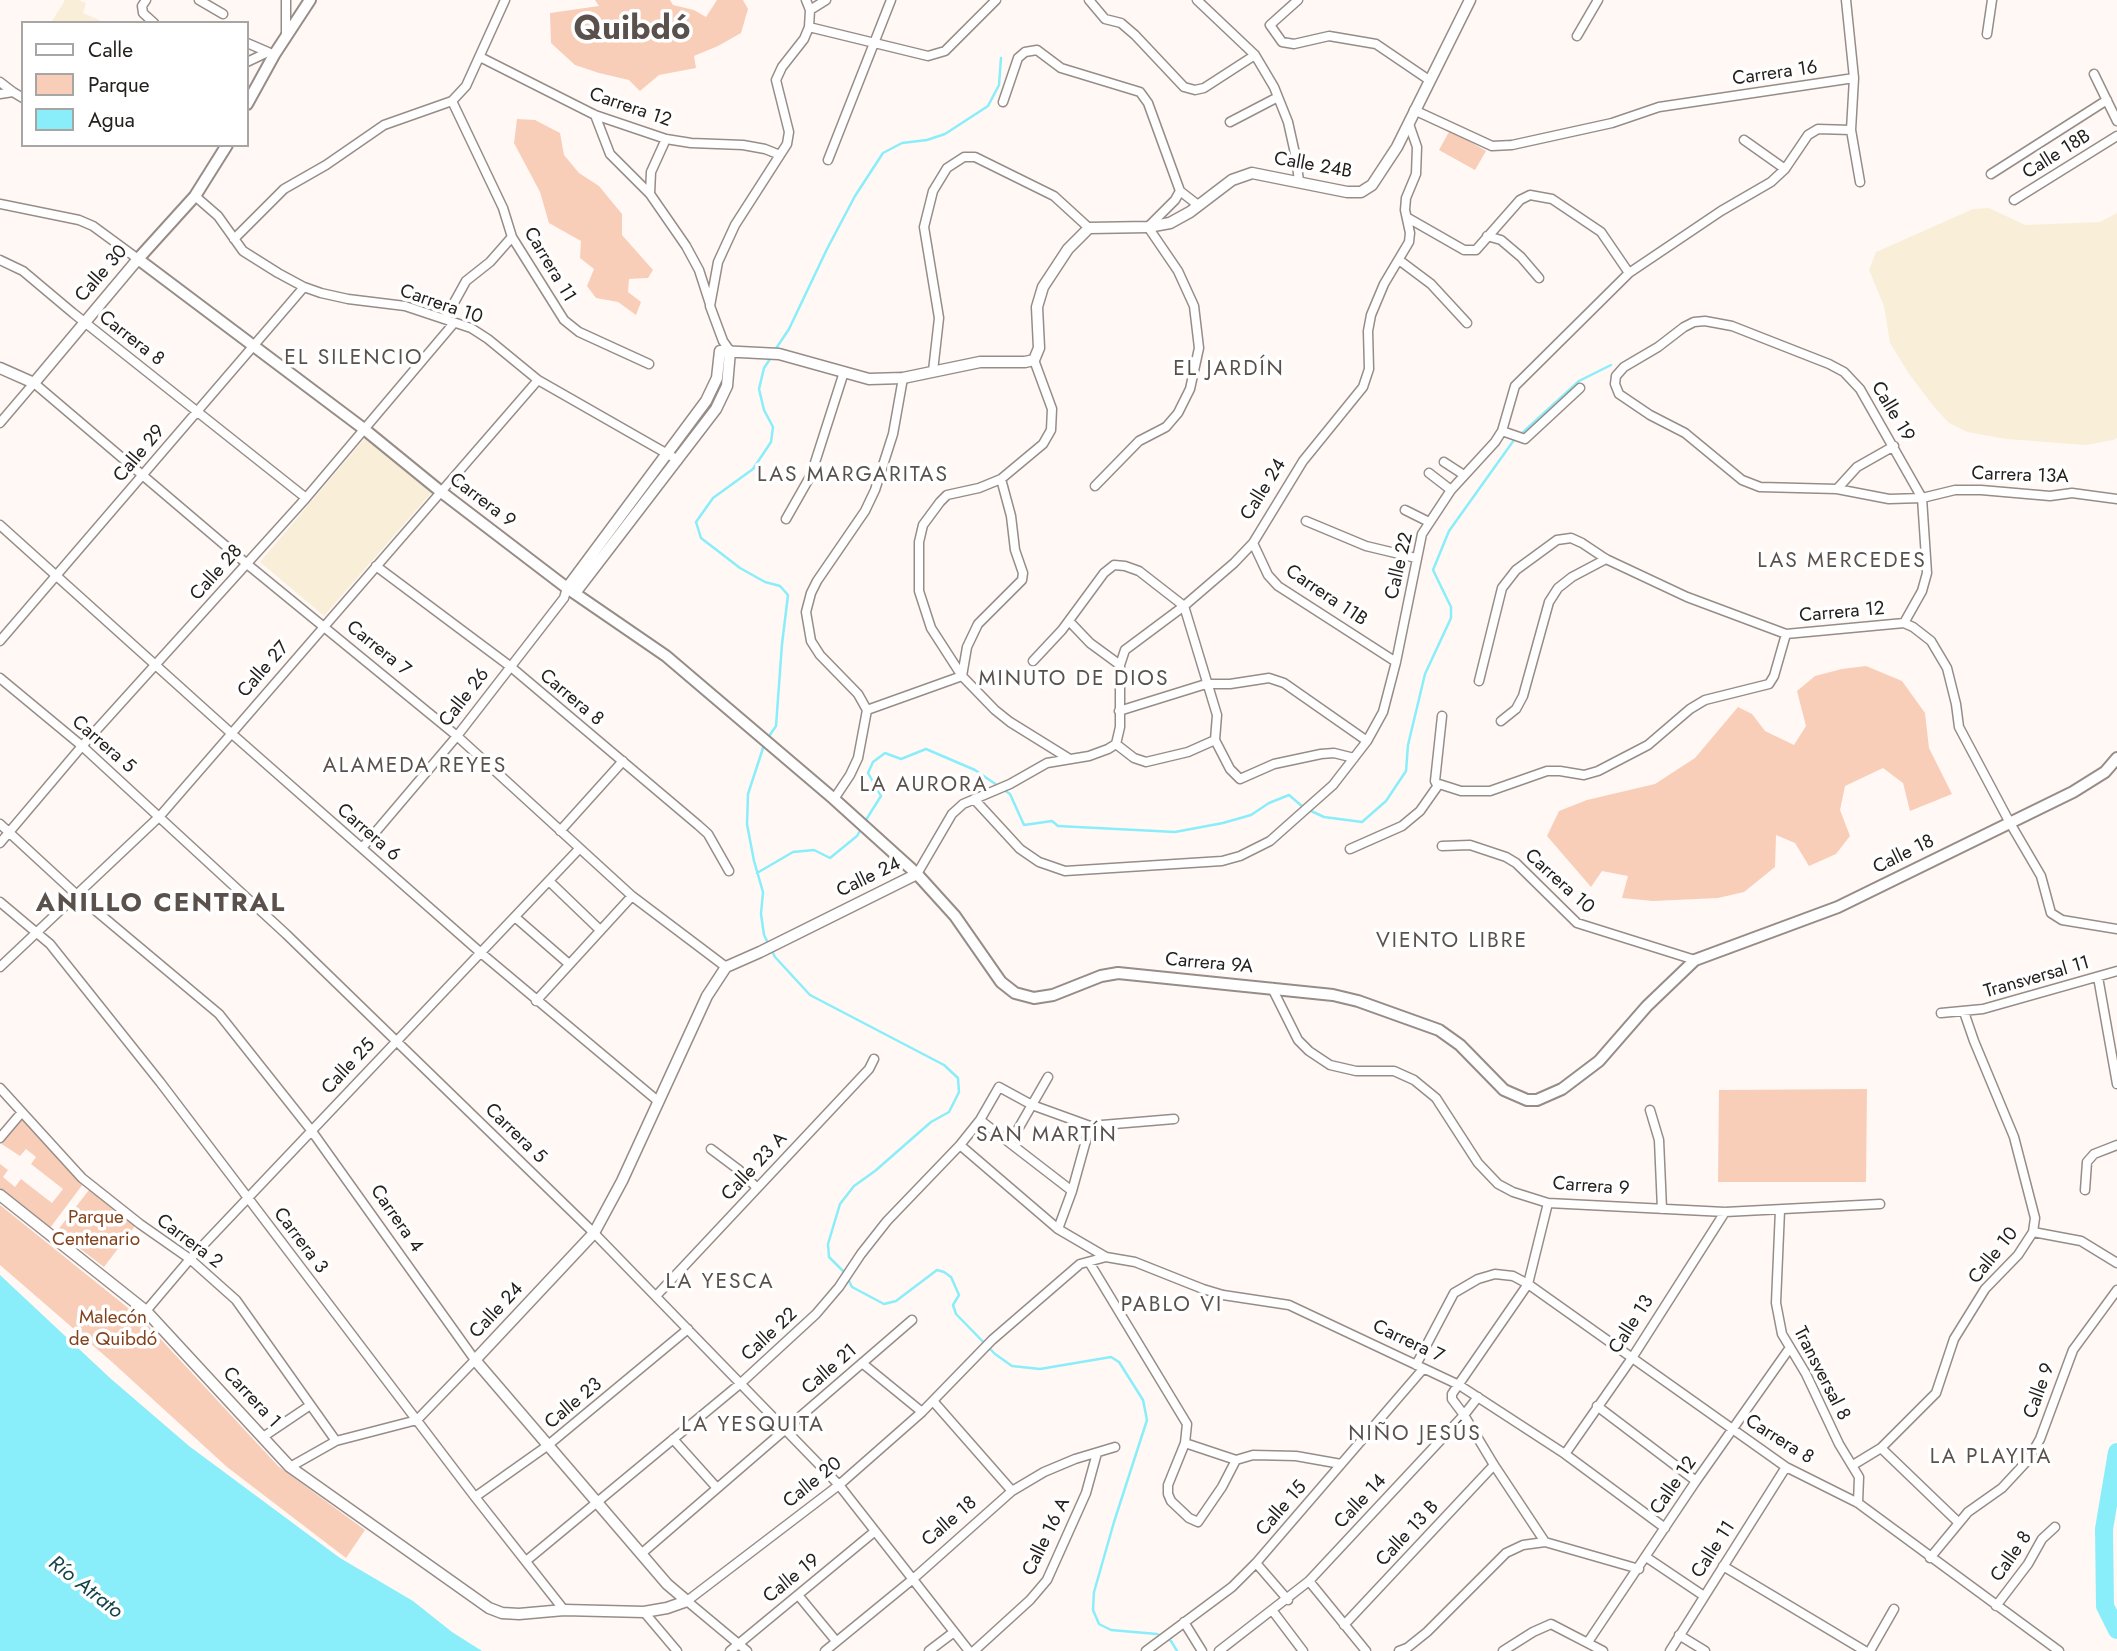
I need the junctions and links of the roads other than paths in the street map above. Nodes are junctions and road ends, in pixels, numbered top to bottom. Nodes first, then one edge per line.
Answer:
1 (146, 0) edge
2 (199, 0) edge
3 (286, 0) edge
4 (310, 0) edge
5 (505, 0) edge
6 (806, 0) edge
7 (826, 0) edge
8 (891, 0) edge
9 (996, 0) edge
10 (1089, 0) edge
11 (1197, 0) edge
12 (1298, 0) edge
13 (1471, 0) edge
14 (1598, 0) edge
15 (1846, 0) edge
16 (1992, 0) edge
17 (810, 10) junction
18 (223, 14) dead end
19 (152, 21) edge
20 (809, 27) junction
21 (1987, 34) dead end
22 (286, 36) junction
23 (1577, 36) dead end
24 (248, 43) edge
25 (872, 44) junction
26 (271, 54) junction
27 (1255, 55) junction
28 (480, 57) junction
29 (248, 62) edge
30 (2094, 74) dead end
31 (1854, 78) junction
32 (1429, 80) junction
33 (0, 82) edge
34 (13, 92) junction
35 (0, 93) edge
36 (21, 96) edge
37 (248, 96) edge
38 (1278, 97) junction
39 (2107, 100) junction
40 (452, 101) junction
41 (1003, 102) dead end
42 (1414, 110) junction
43 (595, 116) junction
44 (2117, 121) edge
45 (1230, 122) dead end
46 (1409, 124) junction
47 (1850, 130) junction
48 (2117, 136) edge
49 (666, 139) junction
50 (1744, 140) dead end
51 (226, 147) edge
52 (780, 155) junction
53 (828, 160) dead end
54 (1785, 169) junction
55 (1991, 174) dead end
56 (1298, 181) junction
57 (1860, 182) dead end
58 (1180, 191) junction
59 (650, 194) junction
60 (195, 196) junction
61 (2014, 200) dead end
62 (0, 204) edge
63 (1198, 205) junction
64 (1408, 218) junction
65 (1148, 227) junction
66 (1089, 228) junction
67 (1487, 236) junction
68 (512, 237) junction
69 (234, 239) junction
70 (138, 259) junction
71 (0, 260) edge
72 (1399, 260) junction
73 (1629, 273) junction
74 (1539, 278) dead end
75 (304, 287) junction
76 (710, 306) junction
77 (445, 319) junction
78 (84, 322) junction
79 (454, 323) junction
80 (1467, 323) dead end
81 (251, 345) junction
82 (724, 348) junction
83 (1034, 360) junction
84 (649, 364) dead end
85 (0, 368) edge
86 (933, 371) junction
87 (844, 372) junction
88 (903, 378) junction
89 (538, 380) junction
90 (34, 383) junction
91 (1615, 384) joint
92 (1580, 388) dead end
93 (196, 411) junction
94 (0, 423) edge
95 (364, 429) junction
96 (1502, 430) junction
97 (1894, 446) junction
98 (667, 454) junction
99 (678, 460) junction
100 (1444, 462) dead end
101 (1429, 473) dead end
102 (143, 475) junction
103 (1464, 475) junction
104 (1001, 479) junction
105 (1095, 486) dead end
106 (1837, 489) junction
107 (1451, 490) junction
108 (440, 491) junction
109 (642, 497) junction
110 (306, 498) junction
111 (1922, 498) junction
112 (2117, 499) edge
113 (1405, 510) dead end
114 (786, 519) dead end
115 (1306, 521) dead end
116 (1429, 522) junction
117 (0, 525) edge
118 (1253, 543) junction
119 (1416, 558) junction
120 (1606, 559) junction
121 (247, 564) junction
122 (376, 566) junction
123 (57, 575) junction
124 (569, 593) junction
125 (1184, 606) junction
126 (1069, 621) junction
127 (1904, 623) junction
128 (323, 626) junction
129 (1786, 634) junction
130 (0, 641) edge
131 (1033, 661) dead end
132 (1396, 662) junction
133 (154, 665) junction
134 (1119, 665) junction
135 (511, 667) junction
136 (962, 676) junction
137 (0, 678) edge
138 (1479, 681) dead end
139 (1206, 684) junction
140 (867, 710) junction
141 (1119, 711) junction
142 (1442, 716) dead end
143 (1501, 721) dead end
144 (231, 733) junction
145 (457, 736) junction
146 (1215, 740) junction
147 (1367, 741) junction
148 (1116, 744) junction
149 (82, 746) junction
150 (1068, 758) junction
151 (1354, 758) junction
152 (2117, 758) edge
153 (623, 761) junction
154 (1436, 787) junction
155 (834, 799) junction
156 (974, 799) junction
157 (160, 816) junction
158 (2010, 823) junction
159 (0, 824) edge
160 (560, 831) junction
161 (10, 833) junction
162 (0, 843) edge
163 (1442, 846) dead end
164 (362, 848) junction
165 (579, 849) junction
166 (1350, 849) dead end
167 (729, 871) dead end
168 (917, 874) junction
169 (549, 881) junction
170 (77, 895) junction
171 (632, 896) junction
172 (0, 902) edge
173 (515, 917) junction
174 (2117, 929) edge
175 (600, 930) junction
176 (38, 933) junction
177 (481, 953) junction
178 (1695, 960) junction
179 (569, 964) junction
180 (0, 967) edge
181 (726, 967) junction
182 (2117, 971) edge
183 (2098, 977) junction
184 (1272, 988) junction
185 (536, 1001) junction
186 (1964, 1012) junction
187 (1941, 1013) dead end
188 (396, 1041) junction
189 (874, 1059) dead end
190 (1048, 1077) dead end
191 (2117, 1084) edge
192 (0, 1088) edge
193 (659, 1102) junction
194 (1032, 1105) junction
195 (1650, 1110) dead end
196 (22, 1112) junction
197 (1174, 1119) dead end
198 (980, 1120) junction
199 (1090, 1126) junction
200 (312, 1130) junction
201 (0, 1138) edge
202 (1010, 1143) junction
203 (960, 1145) junction
204 (2117, 1145) edge
205 (711, 1149) dead end
206 (757, 1188) junction
207 (2085, 1190) dead end
208 (1072, 1191) junction
209 (0, 1195) edge
210 (248, 1199) junction
211 (1549, 1203) junction
212 (1880, 1204) dead end
213 (1662, 1209) junction
214 (1780, 1210) junction
215 (1725, 1212) junction
216 (1058, 1229) junction
217 (2033, 1232) junction
218 (594, 1233) junction
219 (1106, 1257) junction
220 (190, 1259) junction
221 (1089, 1262) junction
222 (2117, 1263) edge
223 (1478, 1279) joint
224 (1528, 1284) junction
225 (2117, 1290) edge
226 (656, 1296) junction
227 (146, 1311) junction
228 (912, 1320) dead end
229 (688, 1329) junction
230 (1789, 1349) junction
231 (1632, 1358) junction
232 (475, 1360) junction
233 (862, 1363) junction
234 (1419, 1367) junction
235 (741, 1383) junction
236 (1459, 1385) junction
237 (1478, 1397) junction
238 (933, 1401) junction
239 (309, 1406) junction
240 (1597, 1406) junction
241 (922, 1412) junction
242 (1464, 1415) junction
243 (417, 1420) junction
244 (784, 1430) junction
245 (1733, 1430) junction
246 (263, 1437) junction
247 (673, 1439) junction
248 (336, 1441) junction
249 (1185, 1443) junction
250 (547, 1446) junction
251 (1115, 1447) dead end
252 (1881, 1448) junction
253 (1097, 1453) junction
254 (1565, 1454) junction
255 (1236, 1460) junction
256 (1341, 1464) junction
257 (1494, 1465) junction
258 (1853, 1465) junction
259 (290, 1467) junction
260 (1786, 1467) junction
261 (1696, 1481) junction
262 (839, 1485) junction
263 (717, 1488) junction
264 (1012, 1491) junction
265 (475, 1497) junction
266 (596, 1502) junction
267 (1858, 1503) junction
268 (1958, 1522) junction
269 (2055, 1527) dead end
270 (1665, 1528) junction
271 (874, 1532) junction
272 (1545, 1542) junction
273 (641, 1554) junction
274 (1646, 1558) junction
275 (1930, 1558) junction
276 (526, 1561) junction
277 (1256, 1563) junction
278 (1723, 1566) junction
279 (1639, 1569) junction
280 (913, 1579) junction
281 (1309, 1581) junction
282 (798, 1595) junction
283 (1704, 1596) junction
284 (1288, 1600) junction
285 (687, 1601) junction
286 (1996, 1606) junction
287 (489, 1608) joint
288 (1894, 1609) dead end
289 (564, 1610) junction
290 (1272, 1610) junction
291 (644, 1612) junction
292 (1184, 1622) junction
293 (1344, 1625) junction
294 (954, 1632) junction
295 (1679, 1635) junction
296 (836, 1641) junction
297 (1588, 1642) junction
298 (739, 1643) junction
299 (1147, 1650) edge
300 (677, 1651) edge
301 (730, 1651) edge
302 (747, 1651) edge
303 (825, 1651) edge
304 (929, 1651) edge
305 (972, 1651) edge
306 (1202, 1651) edge
307 (1219, 1651) edge
308 (1303, 1651) edge
309 (1366, 1651) edge
310 (1399, 1651) edge
311 (1505, 1651) edge
312 (1603, 1651) edge
313 (1670, 1651) edge
314 (1705, 1651) edge
315 (1868, 1651) edge
316 (2059, 1651) edge

1 - 19 street
2 - 18 street
3 - 22 street
4 - 22 main road
5 - 28 street
6 - 17 street
7 - 17 street
8 - 25 street
9 - 25 street
10 - 27 street
11 - 27 street
12 - 32 street
13 - 32 street
14 - 23 street
15 - 31 street
16 - 21 street
17 - 20 street
20 - 25 street
20 - 52 street
22 - 26 main road
24 - 26 street
25 - 53 street
26 - 29 street
26 - 37 main road
27 - 38 street
28 - 40 street
28 - 43 street, Carrera 12
30 - 39 street
31 - 42 street, Carrera 16
31 - 47 street
32 - 42 street
33 - 34 street
34 - 35 street
34 - 36 street
38 - 45 street
38 - 56 street
39 - 44 street
39 - 55 street
40 - 68 street, Carrera 11
40 - 69 street
41 - 58 street
42 - 46 street
43 - 49 street, Carrera 12
43 - 59 street
46 - 56 street, Calle 24B
46 - 64 street, Calle 24
47 - 54 street, Calle 22
47 - 57 street
48 - 61 street, Calle 18B
49 - 52 street, Carrera 12
49 - 59 street
50 - 54 street
51 - 60 main road, Calle 30
52 - 76 street
54 - 73 street, Calle 22
56 - 63 street, Calle 24B
58 - 63 street
58 - 65 street
59 - 76 street
60 - 69 street, Carrera 10
60 - 70 main road, Calle 30
62 - 70 street, Carrera 9
63 - 65 street, Calle 24B
64 - 67 street
64 - 72 street, Calle 24
65 - 66 street, Calle 24B
65 - 105 street
66 - 83 street
66 - 86 street
67 - 73 street
67 - 74 street
68 - 77 street
68 - 84 street, Carrera 11
69 - 75 street, Carrera 10
70 - 78 street, Calle 30
70 - 81 main road, Carrera 9
71 - 78 street, Carrera 8
72 - 80 street
72 - 118 street, Calle 24
73 - 96 street, Calle 22
75 - 77 street, Carrera 10
75 - 81 street, Calle 29
76 - 82 street
77 - 79 street, Carrera 10
78 - 90 street, Calle 30
78 - 93 street, Carrera 8
79 - 89 street, Carrera 10
79 - 95 street, Calle 28
81 - 93 street, Calle 29
81 - 95 main road, Carrera 9
82 - 87 street
82 - 98 street, Calle 26
82 - 99 street, Calle 26
83 - 86 street
83 - 104 street
85 - 90 street, Carrera 7
86 - 88 street
87 - 88 street
87 - 114 street
88 - 140 street
89 - 98 street, Carrera 10
89 - 108 street, Calle 27
90 - 94 street, Calle 30
90 - 102 street, Carrera 7
91 - 97 street, Calle 19
91 - 106 street, Carrera 13A
92 - 96 street
93 - 102 street, Calle 29
93 - 110 street, Carrera 8
95 - 108 main road, Carrera 9
95 - 110 street, Calle 28
96 - 103 street, Calle 22
97 - 106 street
97 - 111 street, Calle 19
98 - 99 street, Carrera 10
98 - 109 street, Calle 26
99 - 109 street, Calle 26
100 - 103 street
101 - 107 street
102 - 121 street, Carrera 7
102 - 123 street, Calle 29
103 - 107 street, Calle 22
104 - 136 street
104 - 136 street
106 - 111 street, Carrera 13A
107 - 116 street, Calle 22
108 - 122 street, Calle 27
108 - 124 main road, Carrera 9
109 - 124 street, Calle 26
110 - 121 street, Calle 28
111 - 112 street, Carrera 13A
111 - 127 street, Calle 19
113 - 116 street
115 - 119 street
116 - 119 street, Calle 22
117 - 123 street, Carrera 6
118 - 125 street, Calle 24
118 - 132 street, Carrera 11B
119 - 132 street, Calle 22
120 - 129 street, Carrera 12
120 - 138 street, Carrera 12
120 - 143 street
121 - 128 street, Carrera 7
121 - 133 street, Calle 28
122 - 128 street, Calle 27
122 - 135 street, Carrera 8
123 - 130 street, Calle 29
123 - 133 street, Carrera 6
124 - 135 street, Calle 26
124 - 155 main road, Carrera 9
125 - 126 street
125 - 134 street, Calle 24
125 - 139 street
126 - 131 street
126 - 134 street
127 - 129 street, Carrera 12
127 - 158 street, Carrera 12
128 - 144 street, Calle 27
128 - 145 street, Carrera 7
129 - 154 street
132 - 147 street, Calle 22
133 - 144 street, Carrera 6
133 - 149 street, Calle 28
134 - 141 street
135 - 145 street, Calle 26
135 - 153 street, Carrera 8
136 - 140 street
136 - 150 street
137 - 149 street, Carrera 5
139 - 141 street
139 - 146 street
139 - 147 street
140 - 155 street
141 - 148 street
142 - 154 street
144 - 157 street, Calle 27
144 - 164 street, Carrera 6
145 - 160 street, Carrera 7
145 - 164 street, Calle 26
146 - 148 street
146 - 151 street
147 - 151 street, Calle 22
148 - 150 street, Calle 24
149 - 157 street, Carrera 5
149 - 161 street, Calle 28
150 - 156 street, Calle 24
151 - 156 street, Calle 22
152 - 158 main road, Calle 18
153 - 160 street
153 - 167 street, Carrera 8
154 - 166 street
155 - 168 main road, Carrera 9
156 - 168 street, Calle 24
157 - 170 street, Calle 27
157 - 188 street, Carrera 5
158 - 174 street, Carrera 12
158 - 178 main road, Calle 18
159 - 161 street, Carrera 4
160 - 165 street, Carrera 7
161 - 162 street, Calle 28
161 - 170 street, Carrera 4
163 - 178 street, Carrera 10
164 - 177 street, Carrera 6
165 - 169 street, Calle 25
165 - 171 street, Carrera 7
168 - 181 street, Calle 24
168 - 184 main road, Carrera 9A
169 - 173 street, Calle 25
169 - 175 street
170 - 176 street, Calle 27
170 - 200 street, Carrera 4
171 - 175 street
171 - 181 street, Carrera 7
172 - 176 street, Carrera 3
173 - 177 street, Calle 25
173 - 179 street
175 - 179 street
176 - 180 street, Calle 27
176 - 210 street, Carrera 3
177 - 185 street, Carrera 6
177 - 188 street, Calle 25
178 - 184 main road, Carrera 9A
179 - 185 street
181 - 193 street, Calle 24
182 - 183 street, Transversal 11
183 - 186 street, Transversal 11
183 - 191 street
184 - 211 street, Carrera 9
185 - 193 street, Carrera 6
186 - 187 street
186 - 217 street, Calle 10
188 - 200 street, Calle 25
188 - 218 street, Carrera 5
189 - 206 street, Calle 23 A
190 - 194 street
192 - 196 street, Carrera 2
193 - 218 street, Calle 24
194 - 198 street, Calle 22
194 - 199 street
194 - 202 street
195 - 213 street
196 - 201 street
196 - 220 street, Carrera 2
197 - 199 street
198 - 202 street
198 - 203 street, Calle 22
199 - 208 street
200 - 210 street, Calle 25
200 - 232 street, Carrera 4
202 - 208 street
203 - 216 street
203 - 235 street, Calle 22
204 - 207 street
205 - 206 street
206 - 226 street, Calle 23 A
208 - 216 street
209 - 227 street, Carrera 1
210 - 220 street, Calle 25
210 - 243 street, Carrera 3
211 - 213 street, Carrera 9
211 - 224 street
212 - 214 street, Carrera 9
213 - 215 street, Carrera 9
214 - 215 street, Carrera 9
214 - 230 street, Transversal 8
215 - 231 street, Calle 13
216 - 219 street
217 - 222 street
217 - 252 street, Calle 10
218 - 226 street, Carrera 5
218 - 232 street, Calle 24
219 - 221 street, Calle 20
219 - 234 street, Carrera 7
220 - 227 street, Calle 25
220 - 239 street, Carrera 2
221 - 238 street, Calle 20
221 - 249 street
223 - 224 street, Carrera 8
223 - 234 street, Calle 15
224 - 231 street, Carrera 8
224 - 236 street
225 - 268 street, Calle 9
226 - 229 street, Carrera 5
227 - 246 street, Carrera 1
228 - 233 street, Calle 21
229 - 235 street, Carrera 5
229 - 250 street, Calle 23
230 - 245 street, Calle 12
230 - 258 street, Transversal 8
231 - 240 street, Calle 13
231 - 245 street, Carrera 8
232 - 243 street, Calle 24
232 - 250 street, Carrera 4
233 - 241 street
233 - 244 street, Calle 21
234 - 236 street, Carrera 7
234 - 256 street, Calle 15
235 - 244 street, Carrera 5
235 - 247 street, Calle 22
236 - 237 street, Carrera 7
236 - 242 street
237 - 242 street, Calle 14
237 - 254 street, Carrera 7
238 - 241 street, Calle 20
238 - 264 street
239 - 246 street
239 - 248 street, Carrera 2
240 - 254 street, Calle 13
240 - 261 street
241 - 262 street, Calle 20
242 - 257 street
242 - 281 street, Calle 14
243 - 248 street
243 - 265 street, Carrera 3
244 - 262 street, Carrera 5
244 - 263 street, Calle 21
245 - 260 street, Carrera 8
245 - 261 street, Calle 12
246 - 259 street, Carrera 1
247 - 263 street
247 - 266 street, Calle 22
248 - 259 street
249 - 255 street
249 - 255 street
250 - 265 street, Calle 23
250 - 266 street, Carrera 4
251 - 253 street, Calle 18
252 - 258 street, Calle 10
252 - 268 street
253 - 264 street, Calle 18
253 - 305 street, Calle 16 A
254 - 270 street, Carrera 7
255 - 256 street
256 - 277 street, Calle 15
257 - 272 street
257 - 293 street, Calle 13 B
258 - 267 street, Transversal 8
259 - 287 street, Carrera 1
260 - 267 street, Carrera 8
260 - 278 street, Calle 11
261 - 270 street, Calle 12
262 - 271 street, Carrera 5
262 - 285 street, Calle 20
263 - 273 street, Calle 21
264 - 280 street, Calle 18
265 - 276 street, Carrera 3
266 - 273 street, Carrera 4
266 - 276 street, Calle 22
267 - 275 street, Carrera 8
268 - 275 street, Calle 9
269 - 286 street, Calle 8
270 - 274 street, Calle 12
271 - 280 street, Carrera 5
271 - 282 street, Calle 19
272 - 279 street
272 - 310 street
273 - 285 street, Carrera 4
274 - 279 street, Calle 12
274 - 283 street
275 - 286 street, Carrera 8
276 - 289 street, Carrera 3
277 - 284 street
277 - 292 street, Calle 15
278 - 283 street, Calle 11
278 - 315 street
279 - 297 street, Calle 12
280 - 294 street, Carrera 5
280 - 296 street, Calle 18
281 - 284 street, Calle 14
281 - 293 street
282 - 296 street
282 - 298 street, Calle 19
283 - 295 street, Calle 11
284 - 290 street, Calle 14
285 - 291 street, Calle 20
285 - 298 street, Carrera 4
286 - 316 street, Carrera 8
287 - 289 street, Calle 20
288 - 315 street
289 - 291 street, Calle 20
290 - 307 street, Calle 14
290 - 308 street
291 - 300 street
292 - 299 street, Calle 15
292 - 306 street
293 - 309 street
294 - 304 street
294 - 305 street, Carrera 5
295 - 313 street, Calle 11
295 - 314 street
296 - 303 street, Calle 18
297 - 311 street
297 - 312 street
298 - 301 street, Calle 19
298 - 302 street, Carrera 4

